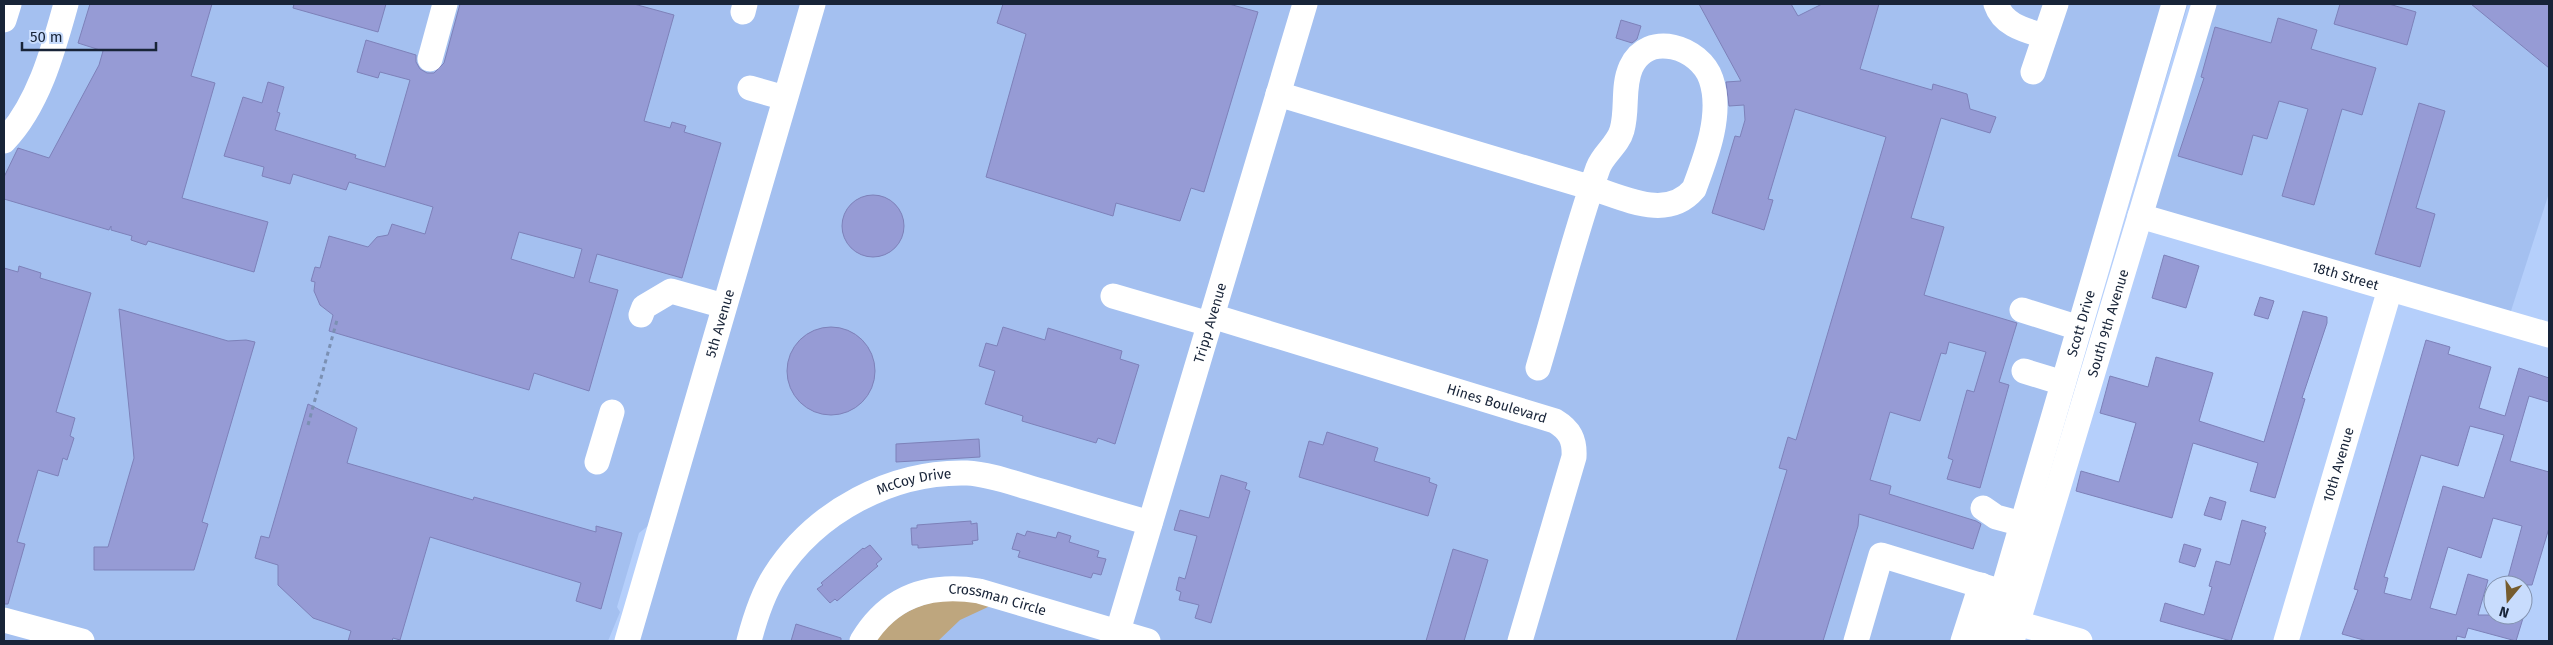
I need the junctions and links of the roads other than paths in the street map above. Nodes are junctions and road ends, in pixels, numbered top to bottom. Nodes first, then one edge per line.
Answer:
1 (9, 4) edge
2 (66, 4) edge
3 (445, 4) edge
4 (812, 4) edge
5 (1305, 4) edge
6 (1996, 4) edge
7 (2056, 4) edge
8 (2174, 4) edge
9 (2204, 4) edge
10 (4, 20) edge
11 (2044, 36) junction
12 (430, 59) dead end
13 (2033, 72) dead end
14 (750, 88) dead end
15 (1278, 94) junction
16 (785, 98) junction
17 (4, 141) edge
18 (1592, 188) junction
19 (2140, 216) junction
20 (2390, 290) junction
21 (1113, 296) dead end
22 (724, 306) junction
23 (2022, 310) dead end
24 (641, 315) dead end
25 (1211, 320) junction
26 (2079, 328) junction
27 (2549, 335) edge
28 (1538, 368) dead end
29 (2024, 371) dead end
30 (2063, 383) junction
31 (612, 412) dead end
32 (597, 462) dead end
33 (1983, 508) dead end
34 (1150, 523) junction
35 (2022, 524) junction
36 (1992, 589) junction
37 (4, 620) edge
38 (2014, 632) edge
39 (1116, 637) edge
40 (82, 641) edge
41 (627, 641) edge
42 (749, 641) edge
43 (862, 641) edge
44 (1148, 641) edge
45 (1520, 641) edge
46 (1856, 641) edge
47 (1963, 641) edge
48 (1988, 641) edge
49 (2080, 641) edge
50 (2286, 641) edge

1 - 10 street
2 - 17 street
3 - 12 street
4 - 16 street, 5th Avenue
5 - 15 street, Tripp Avenue
6 - 11 street
7 - 11 street
8 - 26 street, Scott Drive
9 - 19 street, South 9th Avenue
11 - 13 street
14 - 16 street
15 - 18 street
15 - 25 street, Tripp Avenue
16 - 22 street, 5th Avenue
18 - 18 street
18 - 28 street
19 - 20 street, 18th Street
19 - 38 street, South 9th Avenue
20 - 27 street, 18th Street
20 - 50 street, 10th Avenue
21 - 25 street, Hines Boulevard
22 - 24 street
22 - 41 street, 5th Avenue
23 - 26 street
25 - 34 street, Tripp Avenue
25 - 45 street, Hines Boulevard
26 - 30 street, Scott Drive
29 - 30 street
30 - 35 street, Scott Drive
31 - 32 street
33 - 35 street
34 - 39 street, Tripp Avenue
34 - 42 street, McCoy Drive
35 - 36 street, Scott Drive
36 - 46 street
36 - 47 street
36 - 48 street, Scott Drive
37 - 40 street
38 - 49 street
39 - 43 street, Crossman Circle
39 - 44 street, Crossman Circle

